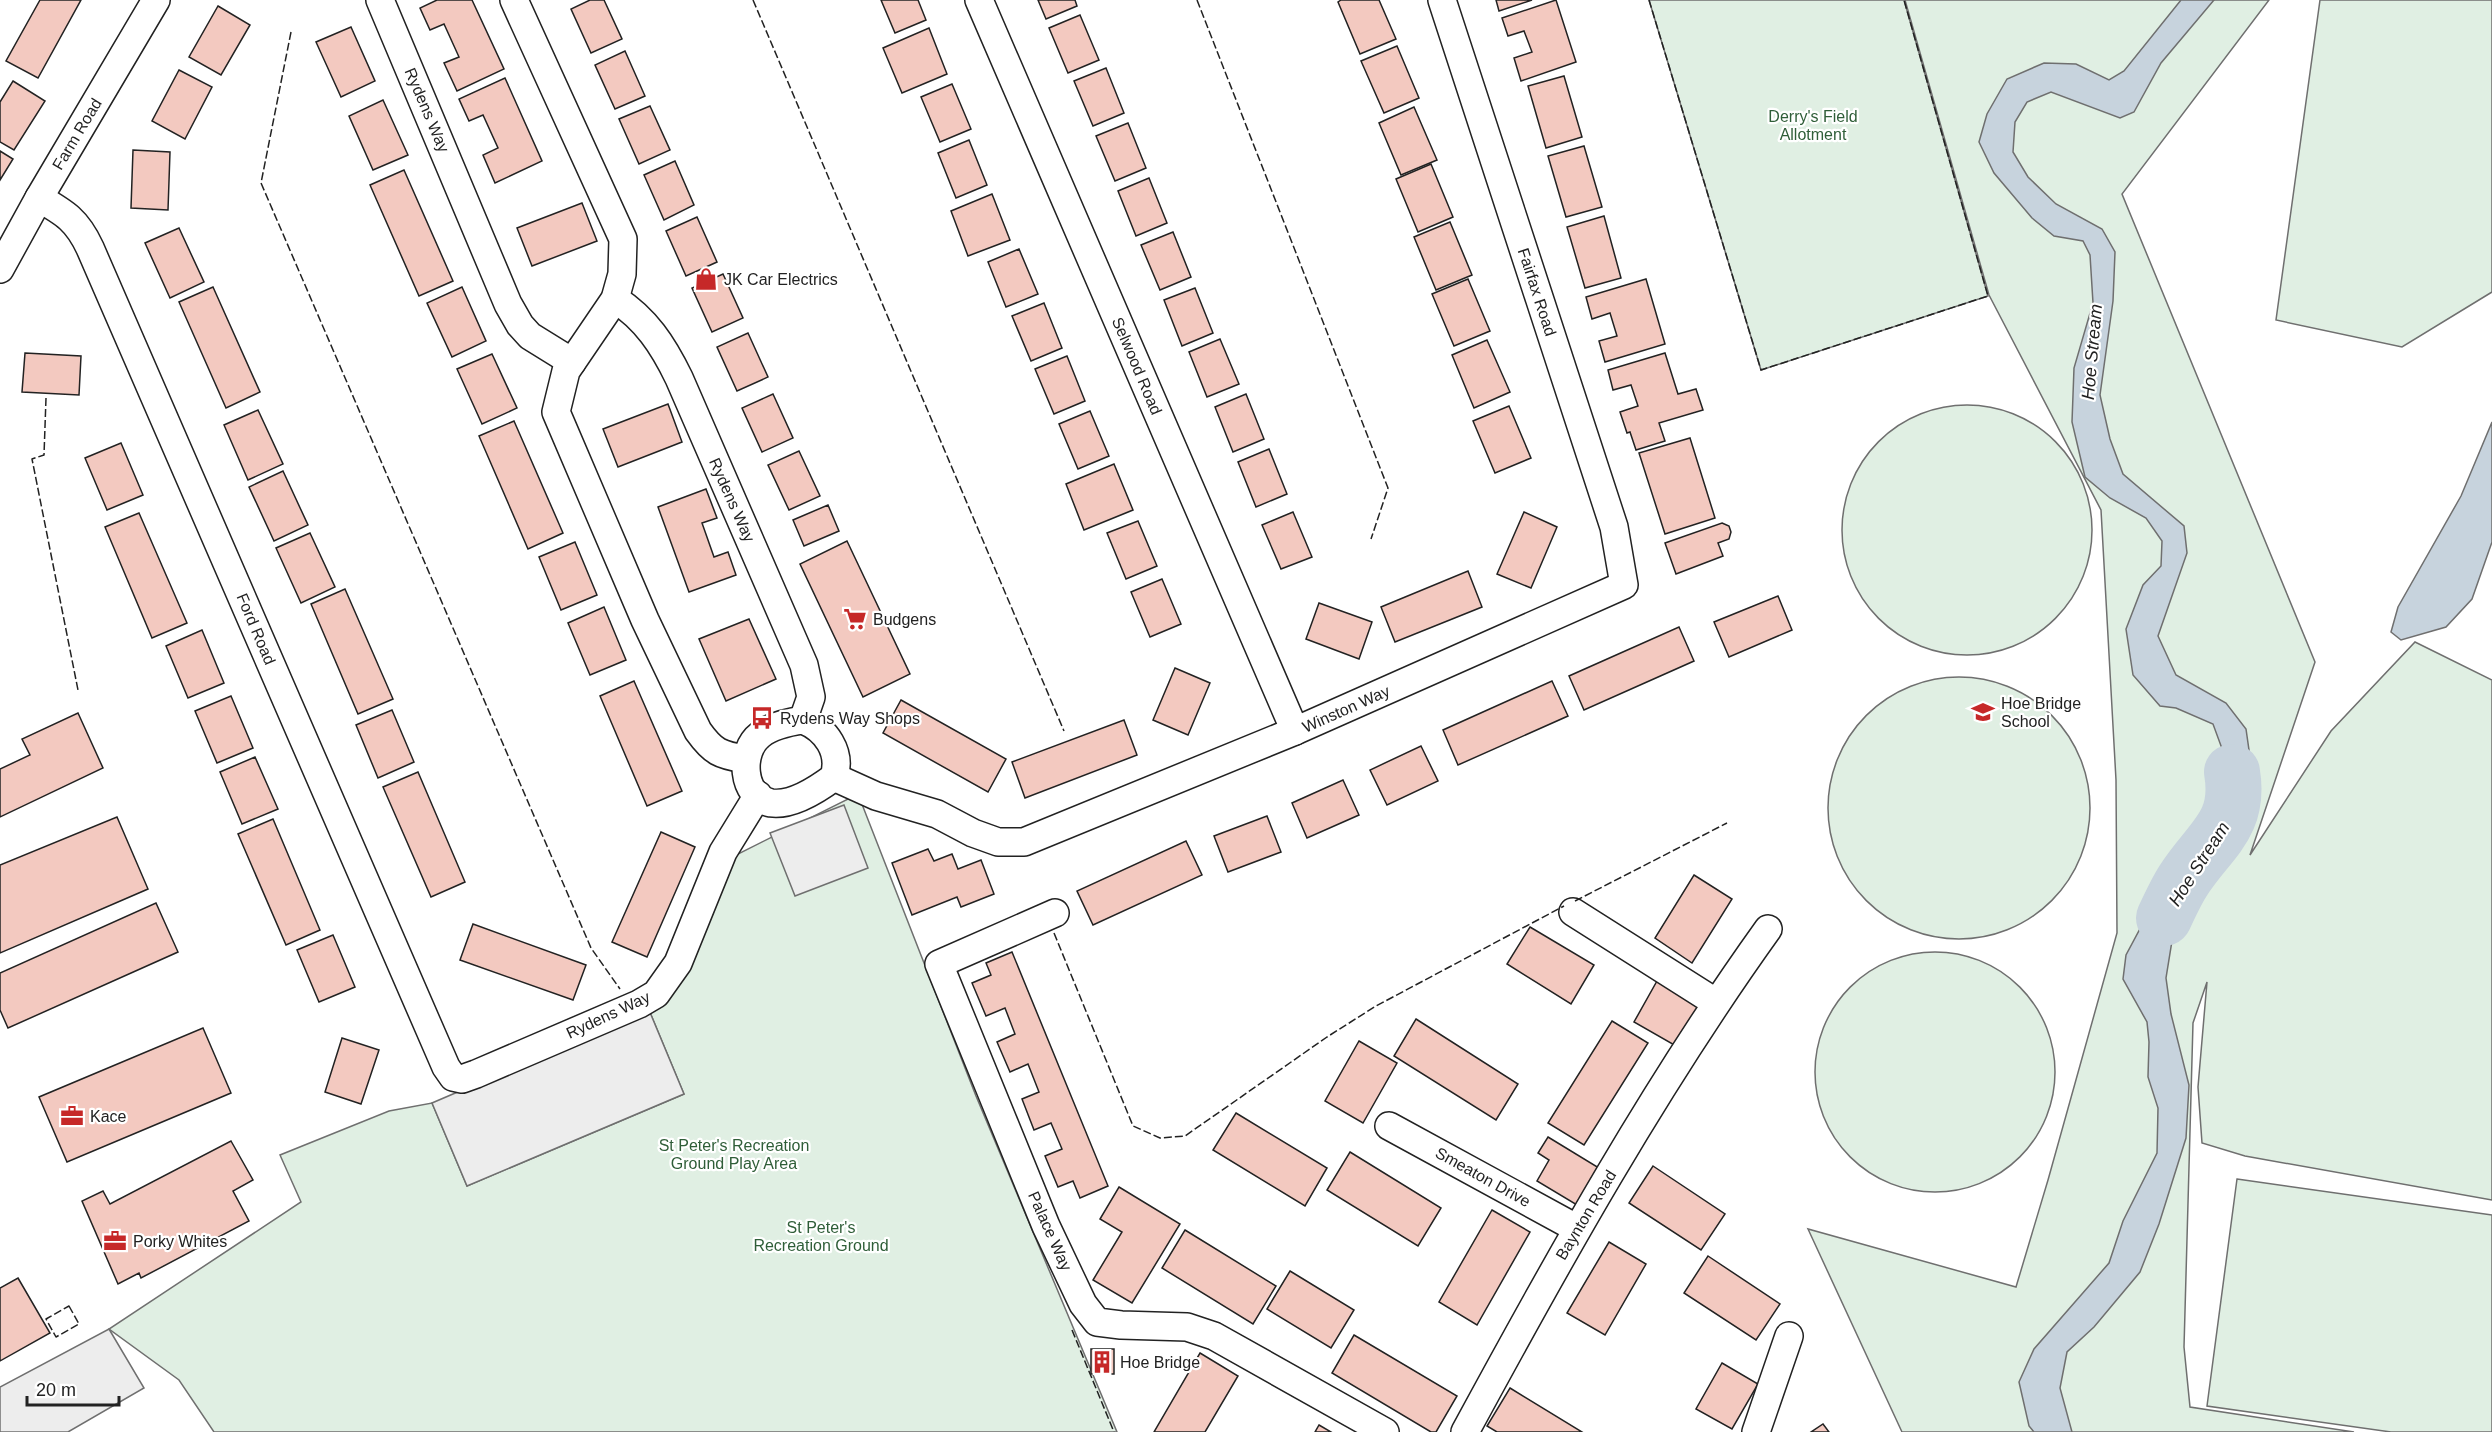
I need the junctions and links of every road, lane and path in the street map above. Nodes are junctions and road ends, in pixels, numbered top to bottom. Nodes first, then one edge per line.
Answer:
1 (156, 0) edge
2 (380, 0) edge
3 (514, 0) edge
4 (979, 0) edge
5 (1442, 0) edge
6 (39, 198) junction
7 (0, 269) edge
8 (615, 299) junction
9 (572, 362) junction
10 (1624, 585) joint
11 (803, 720) junction
12 (1295, 731) junction
13 (745, 759) junction
14 (834, 777) junction
15 (758, 795) junction
16 (1573, 912) dead end
17 (1055, 913) dead end
18 (1768, 929) dead end
19 (1715, 1002) junction
20 (453, 1077) joint
21 (1389, 1126) dead end
22 (1576, 1228) junction
23 (1789, 1335) dead end
24 (1378, 1430) edge
25 (1465, 1432) edge
26 (1756, 1432) edge

1 - 6 street, Farm Road
2 - 9 street, Rydens Way
3 - 8 street
4 - 12 street, Selwood Road
5 - 10 street, Fairfax Road
6 - 7 street, Farm Road
6 - 20 street, Ford Road
8 - 9 street
8 - 11 street, Rydens Way
9 - 13 street
10 - 12 street, Winston Way
11 - 13 street
11 - 14 street
12 - 14 street, Winston Way
13 - 15 street
14 - 15 street
15 - 20 street, Rydens Way
16 - 19 street
17 - 24 street, Palace Way
18 - 19 street, Baynton Road
19 - 22 street, Baynton Road
21 - 22 street, Smeaton Drive
22 - 25 street, Baynton Road
23 - 26 street

